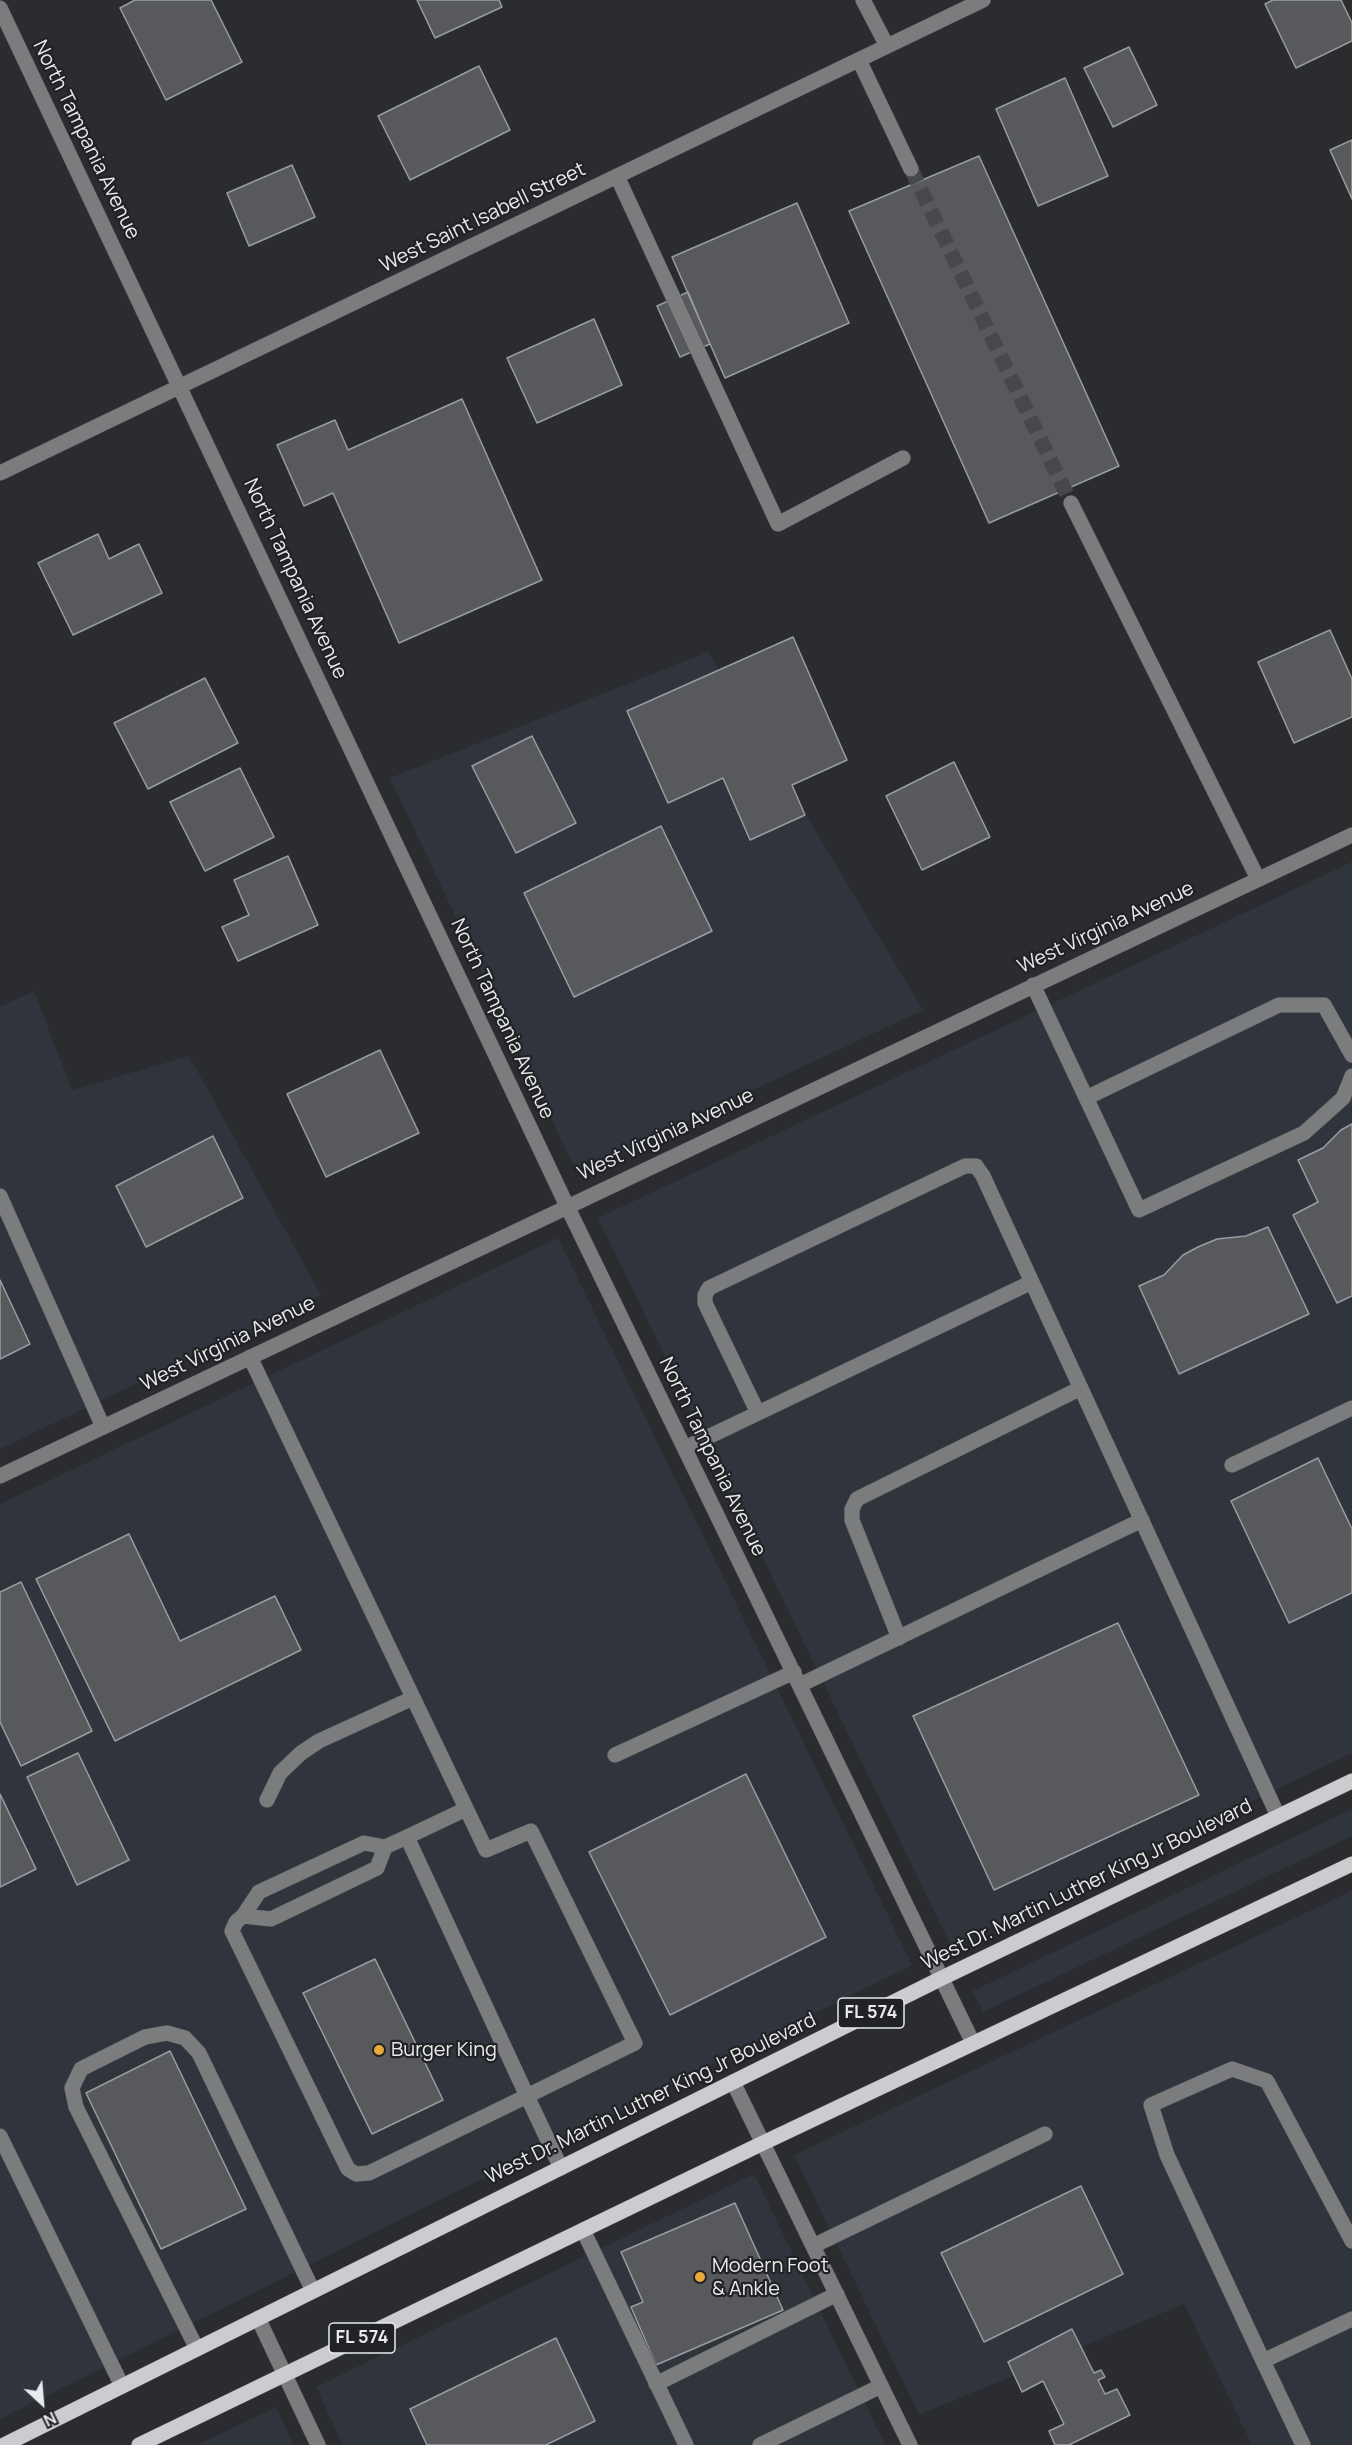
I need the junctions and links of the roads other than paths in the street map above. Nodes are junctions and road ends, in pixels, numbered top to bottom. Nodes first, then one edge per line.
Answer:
1 (863, 0) edge
2 (983, 0) edge
3 (0, 9) edge
4 (887, 46) junction
5 (859, 60) junction
6 (911, 169) tunnel mouth
7 (617, 176) junction
8 (181, 386) junction
9 (903, 458) dead end
10 (0, 473) edge
11 (1071, 503) tunnel mouth
12 (1352, 835) edge
13 (1258, 879) junction
14 (1033, 986) junction
15 (1352, 1055) edge
16 (1352, 1076) edge
17 (1086, 1098) junction
18 (0, 1197) edge
19 (567, 1206) junction
20 (1032, 1282) junction
21 (250, 1357) junction
22 (1081, 1388) junction
23 (1352, 1408) edge
24 (758, 1413) junction
25 (103, 1427) junction
26 (685, 1449) junction
27 (1233, 1465) dead end
28 (0, 1476) edge
29 (1142, 1520) junction
30 (899, 1638) junction
31 (797, 1679) junction
32 (413, 1698) junction
33 (615, 1755) dead end
34 (1352, 1781) edge
35 (267, 1800) dead end
36 (466, 1809) junction
37 (1278, 1816) junction
38 (407, 1837) junction
39 (385, 1847) junction
40 (1352, 1864) edge
41 (243, 1916) junction
42 (942, 1978) junction
43 (973, 2043) junction
44 (733, 2082) junction
45 (527, 2096) junction
46 (1045, 2134) dead end
47 (0, 2136) edge
48 (763, 2143) junction
49 (561, 2168) junction
50 (584, 2230) junction
51 (1352, 2241) edge
52 (813, 2246) junction
53 (313, 2291) junction
54 (837, 2294) junction
55 (258, 2318) junction
56 (1351, 2322) edge
57 (197, 2349) junction
58 (1263, 2361) junction
59 (286, 2375) junction
60 (656, 2384) junction
61 (122, 2386) junction
62 (881, 2386) junction
63 (4, 2445) edge
64 (139, 2445) edge
65 (318, 2445) edge
66 (686, 2445) edge
67 (760, 2445) edge
68 (910, 2445) edge
69 (1303, 2445) edge

1 - 4 street
2 - 4 street, West Saint Isabell Street
3 - 8 street, North Tampania Avenue
4 - 5 street, West Saint Isabell Street
5 - 6 street
5 - 7 street, West Saint Isabell Street
7 - 8 street, West Saint Isabell Street
7 - 9 street
8 - 10 street, West Saint Isabell Street
8 - 19 street, North Tampania Avenue
11 - 13 street
12 - 13 street, West Virginia Avenue
13 - 14 street, West Virginia Avenue
14 - 17 street
14 - 19 street, West Virginia Avenue
15 - 17 street
16 - 17 street
18 - 25 street
19 - 21 street, West Virginia Avenue
19 - 26 street, North Tampania Avenue
20 - 22 street
20 - 24 street
20 - 24 street
21 - 25 street, West Virginia Avenue
21 - 32 street
22 - 29 street
22 - 30 street
23 - 27 street
24 - 26 street
25 - 28 street, West Virginia Avenue
26 - 31 street, North Tampania Avenue
29 - 30 street
29 - 37 street
30 - 31 street
31 - 33 street
31 - 42 street, North Tampania Avenue
32 - 35 street
32 - 36 street
34 - 37 main road, West Dr. Martin Luther King Jr Boulevard / FL 574
36 - 38 street
36 - 45 street
37 - 42 main road, West Dr. Martin Luther King Jr Boulevard / FL 574
38 - 39 street
38 - 45 street
39 - 41 street
39 - 41 street
40 - 43 main road, FL 574
41 - 45 street
42 - 43 street, North Tampania Avenue
42 - 44 main road, West Dr. Martin Luther King Jr Boulevard / FL 574
43 - 48 main road, FL 574
44 - 48 street
44 - 49 main road, West Dr. Martin Luther King Jr Boulevard / FL 574
45 - 49 street
46 - 52 street
47 - 61 street
48 - 50 main road, FL 574
48 - 52 street
49 - 53 main road, West Dr. Martin Luther King Jr Boulevard / FL 574
50 - 59 main road, FL 574
50 - 60 street
51 - 58 street
52 - 54 street
53 - 55 main road, West Dr. Martin Luther King Jr Boulevard / FL 574
53 - 57 street
54 - 60 street
54 - 62 street
55 - 57 main road, West Dr. Martin Luther King Jr Boulevard / FL 574
55 - 59 street
56 - 58 street
57 - 61 main road, West Dr. Martin Luther King Jr Boulevard / FL 574
58 - 69 street
59 - 64 main road, FL 574
59 - 65 street
60 - 66 street
61 - 63 main road, West Dr. Martin Luther King Jr Boulevard / FL 574
62 - 67 street
62 - 68 street

